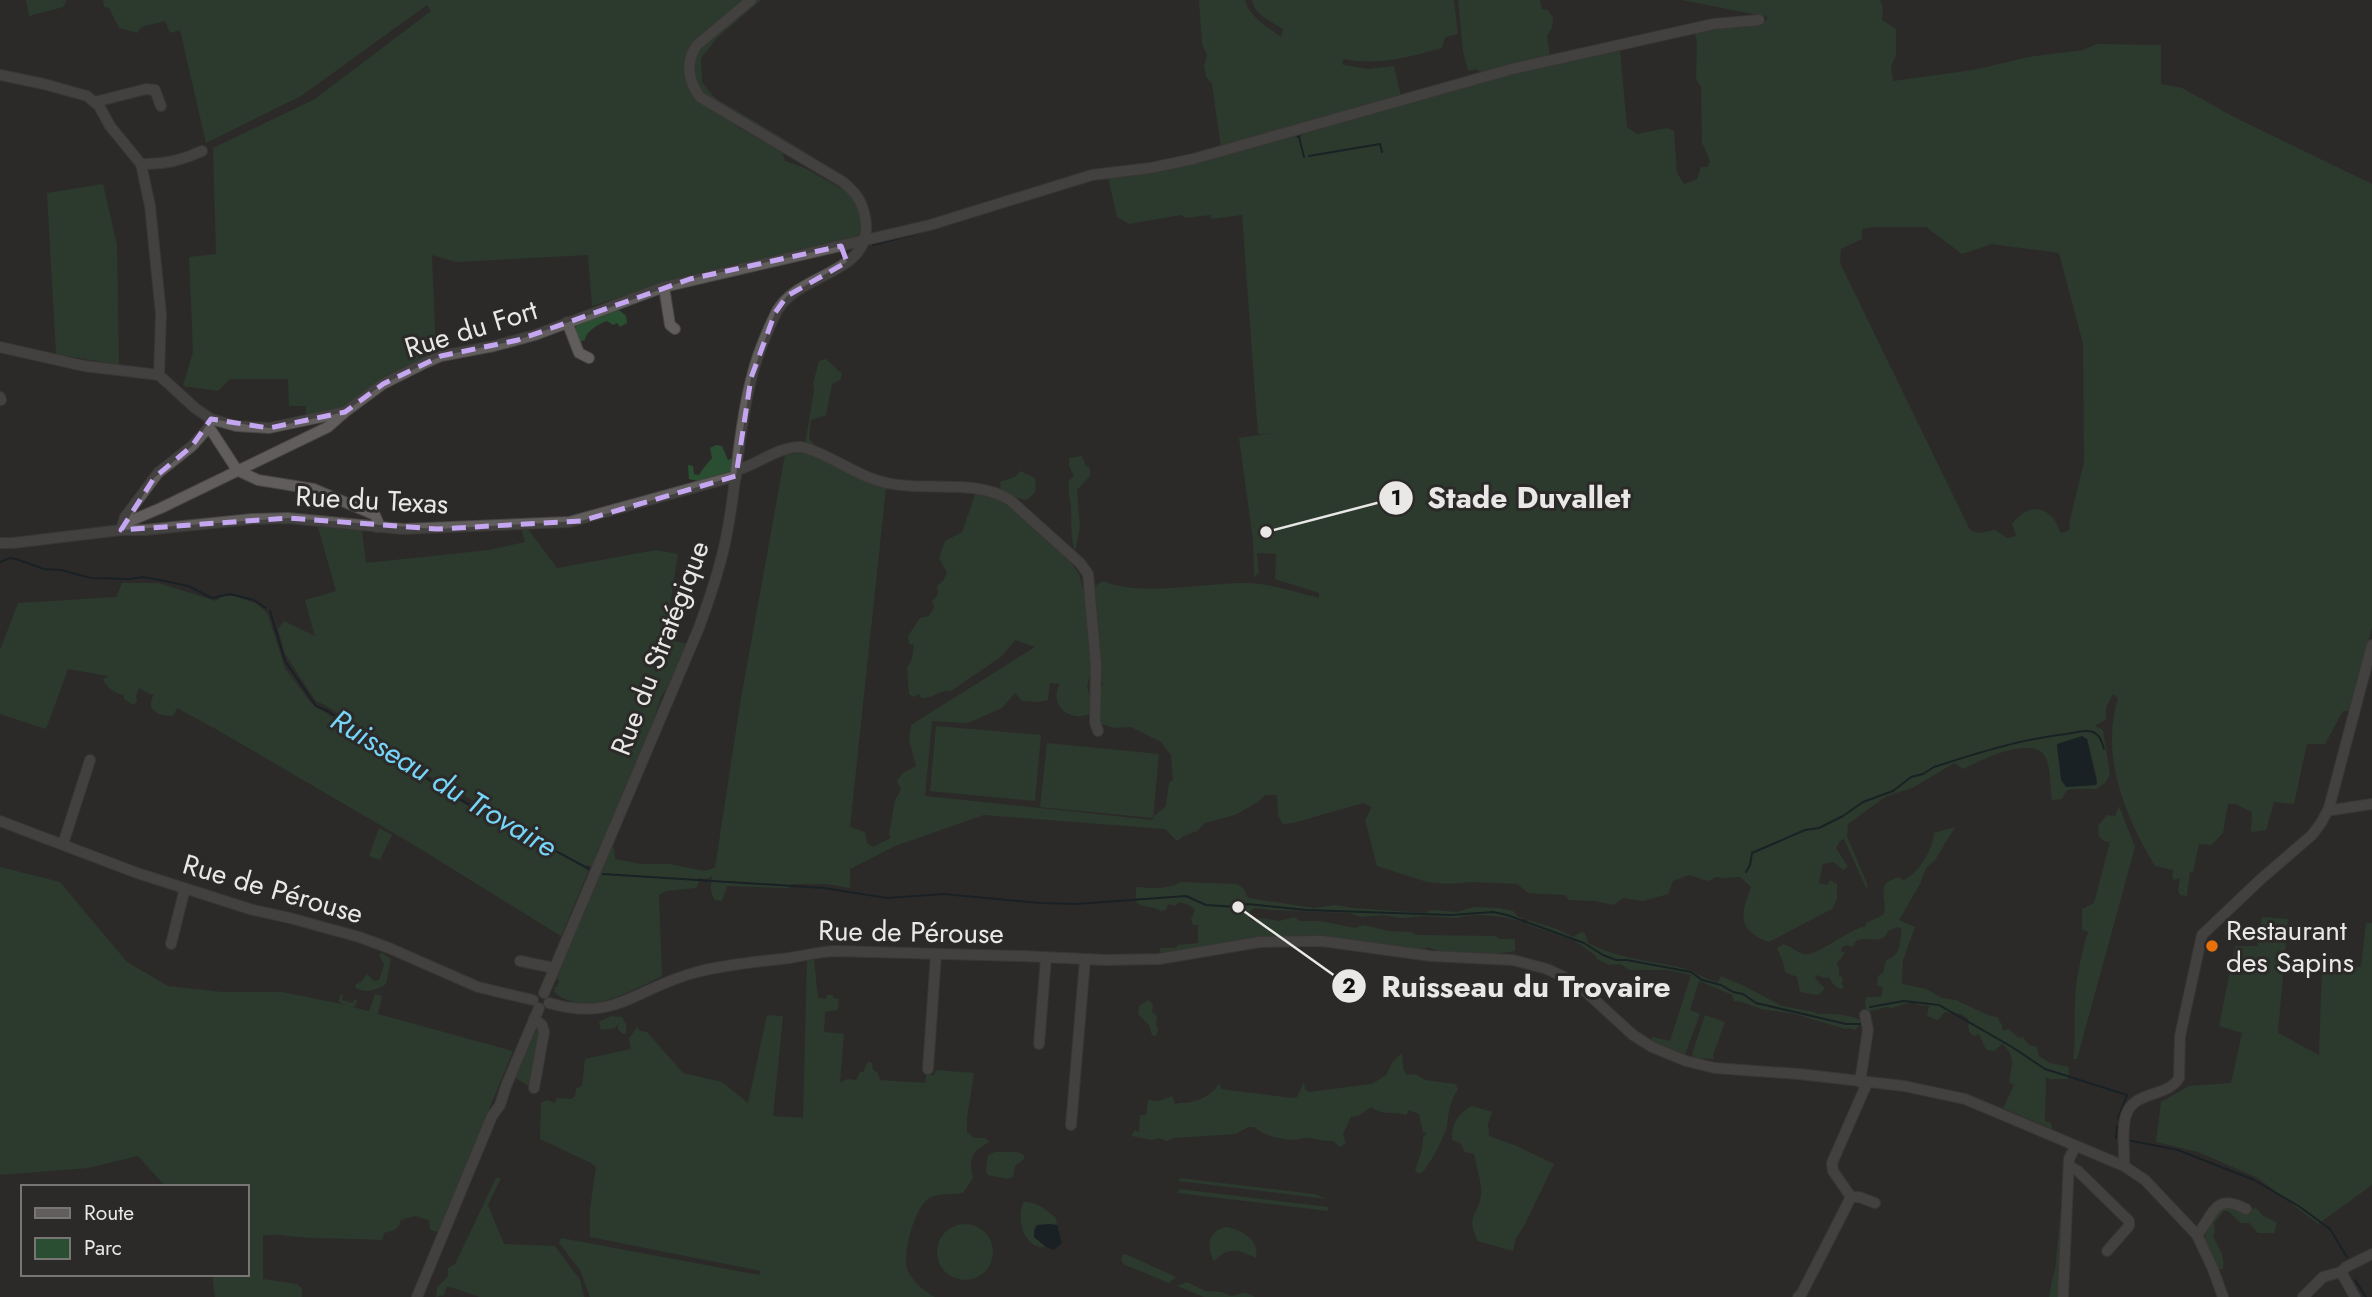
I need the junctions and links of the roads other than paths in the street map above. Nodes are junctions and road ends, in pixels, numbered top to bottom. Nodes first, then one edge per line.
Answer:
1 (751, 0) edge
2 (1759, 20) dead end
3 (0, 75) edge
4 (95, 102) junction
5 (161, 106) dead end
6 (202, 150) dead end
7 (141, 164) junction
8 (864, 241) junction
9 (841, 246) junction
10 (847, 262) junction
11 (664, 287) junction
12 (567, 322) junction
13 (676, 328) dead end
14 (0, 347) edge
15 (589, 358) dead end
16 (159, 375) junction
17 (345, 412) junction
18 (210, 423) junction
19 (237, 470) junction
20 (736, 472) junction
21 (122, 527) junction
22 (377, 527) junction
23 (0, 543) edge
24 (2372, 645) edge
25 (1098, 731) dead end
26 (90, 760) dead end
27 (2372, 804) edge
28 (2329, 808) junction
29 (0, 821) edge
30 (63, 844) junction
31 (185, 888) junction
32 (171, 944) dead end
33 (936, 954) junction
34 (1046, 958) junction
35 (1085, 960) junction
36 (520, 961) dead end
37 (554, 968) junction
38 (547, 998) junction
39 (536, 1004) junction
40 (1865, 1015) dead end
41 (534, 1019) junction
42 (1039, 1044) dead end
43 (928, 1069) dead end
44 (1864, 1082) junction
45 (534, 1088) dead end
46 (1071, 1125) dead end
47 (2075, 1147) junction
48 (2068, 1162) junction
49 (2124, 1166) junction
50 (1851, 1196) junction
51 (1875, 1203) dead end
52 (2246, 1209) dead end
53 (2197, 1235) junction
54 (2107, 1251) dead end
55 (2372, 1254) edge
56 (2341, 1272) junction
57 (417, 1297) edge
58 (1798, 1297) edge
59 (2063, 1297) edge
60 (2223, 1297) edge
61 (2303, 1297) edge
62 (2355, 1297) edge

1 - 8 street
2 - 8 street, Rue du Fort
3 - 4 street
4 - 5 street
4 - 7 street
6 - 7 street
7 - 16 street
8 - 9 street, Rue du Fort
8 - 10 street, Rue du Stratégique
9 - 10 street
9 - 11 street, Rue du Fort
10 - 20 street, Rue du Stratégique
11 - 12 street, Rue du Fort
11 - 13 street
12 - 15 street
12 - 17 street, Rue du Fort
14 - 16 street
16 - 18 street
17 - 18 street
17 - 19 street, Rue du Fort
18 - 19 street
18 - 21 street
19 - 21 street, Rue du Fort
19 - 22 street
20 - 22 street, Rue du Texas
20 - 25 street, Rue du Texas
20 - 37 street, Rue du Stratégique
21 - 22 street, Rue du Texas
21 - 23 street, Rue du Texas
24 - 28 street
26 - 30 street
27 - 28 street
28 - 49 street
29 - 30 street, Rue de Pérouse
30 - 31 street, Rue de Pérouse
31 - 32 street
31 - 39 street, Rue de Pérouse
33 - 34 street, Rue de Pérouse
33 - 38 street, Rue de Pérouse
33 - 43 street
34 - 35 street, Rue de Pérouse
34 - 42 street
35 - 44 street, Rue de Pérouse
35 - 46 street
36 - 37 street
37 - 38 street, Rue du Stratégique
38 - 39 street
39 - 41 street
40 - 44 street
41 - 45 street
41 - 57 street
44 - 47 street, Rue de Pérouse
44 - 50 street
47 - 48 street
47 - 49 street, Rue de Pérouse
48 - 54 street
48 - 59 street
49 - 53 street, Rue de Pérouse
50 - 51 street
50 - 58 street
52 - 53 street
53 - 60 street, Rue de Pérouse
55 - 56 street
56 - 61 street
56 - 62 street

